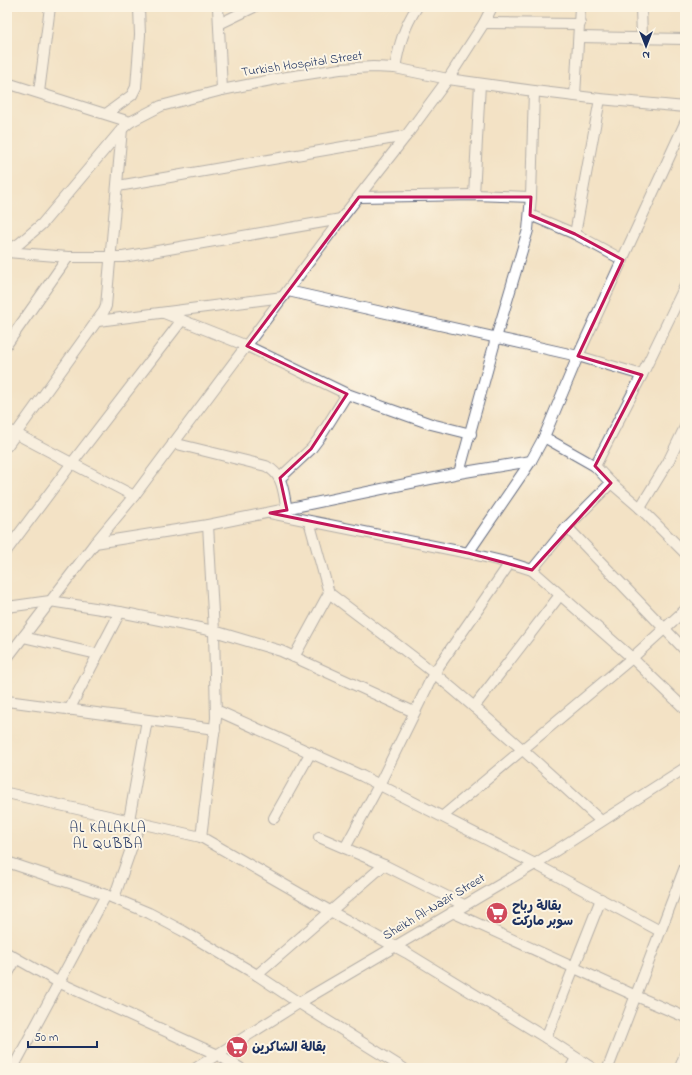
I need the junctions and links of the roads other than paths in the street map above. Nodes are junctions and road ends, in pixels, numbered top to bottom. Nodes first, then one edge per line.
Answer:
1 (50, 7) edge
2 (139, 7) edge
3 (218, 7) edge
4 (254, 7) edge
5 (417, 7) edge
6 (492, 7) edge
7 (580, 7) edge
8 (641, 7) edge
9 (484, 23) junction
10 (219, 24) junction
11 (580, 24) junction
12 (579, 37) junction
13 (642, 38) junction
14 (685, 39) edge
15 (395, 68) junction
16 (448, 79) junction
17 (7, 83) edge
18 (480, 84) junction
19 (222, 90) junction
20 (534, 91) junction
21 (39, 92) junction
22 (575, 96) junction
23 (600, 99) junction
24 (685, 107) edge
25 (106, 114) junction
26 (685, 123) edge
27 (126, 125) junction
28 (406, 136) junction
29 (118, 186) junction
30 (474, 195) junction
31 (359, 197) junction
32 (530, 198) junction
33 (530, 216) junction
34 (341, 219) junction
35 (575, 234) junction
36 (7, 251) edge
37 (68, 257) junction
38 (111, 258) junction
39 (623, 260) junction
40 (685, 286) edge
41 (285, 294) junction
42 (164, 313) junction
43 (182, 320) junction
44 (98, 321) junction
45 (496, 338) junction
46 (7, 344) edge
47 (246, 346) junction
48 (578, 356) junction
49 (642, 374) junction
50 (347, 394) junction
51 (685, 427) edge
52 (12, 431) edge
53 (471, 434) junction
54 (544, 437) junction
55 (173, 443) junction
56 (7, 446) edge
57 (531, 461) junction
58 (72, 463) junction
59 (595, 466) junction
60 (460, 473) junction
61 (280, 478) junction
62 (611, 483) junction
63 (134, 496) junction
64 (640, 508) junction
65 (287, 510) junction
66 (270, 513) junction
67 (309, 521) junction
68 (208, 525) junction
69 (568, 527) junction
70 (95, 543) junction
71 (7, 550) edge
72 (468, 553) junction
73 (685, 553) edge
74 (510, 563) junction
75 (532, 570) junction
76 (329, 593) junction
77 (560, 596) junction
78 (50, 602) junction
79 (7, 607) edge
80 (685, 610) edge
81 (120, 612) junction
82 (665, 629) junction
83 (214, 630) junction
84 (23, 637) junction
85 (685, 650) edge
86 (97, 654) junction
87 (294, 657) junction
88 (7, 658) edge
89 (632, 658) junction
90 (434, 673) junction
91 (7, 701) edge
92 (474, 707) junction
93 (685, 709) edge
94 (69, 710) junction
95 (216, 710) junction
96 (414, 712) junction
97 (147, 720) junction
98 (214, 729) junction
99 (523, 749) junction
100 (311, 752) junction
101 (685, 768) edge
102 (379, 785) junction
103 (7, 793) edge
104 (442, 816) junction
105 (274, 818) dead end
106 (129, 820) junction
107 (601, 821) junction
108 (140, 823) junction
109 (319, 837) dead end
110 (201, 838) junction
111 (345, 848) junction
112 (7, 862) edge
113 (535, 864) junction
114 (384, 865) junction
115 (685, 867) edge
116 (110, 896) junction
117 (600, 899) junction
118 (464, 905) junction
119 (330, 911) junction
120 (452, 912) junction
121 (660, 931) junction
122 (394, 946) junction
123 (7, 953) edge
124 (16, 959) junction
125 (575, 968) junction
126 (7, 975) edge
127 (257, 975) junction
128 (58, 982) junction
129 (636, 996) junction
130 (299, 1003) junction
131 (685, 1017) edge
132 (546, 1038) junction
133 (685, 1054) edge
134 (218, 1055) junction
135 (576, 1058) junction
136 (13, 1068) edge
137 (196, 1068) edge
138 (240, 1068) edge
139 (403, 1068) edge
140 (571, 1068) edge
141 (592, 1068) edge
142 (608, 1068) edge
143 (680, 1068) edge

1 - 21 street
2 - 25 street
3 - 10 street
4 - 10 street
5 - 15 street
6 - 9 street
7 - 11 street
8 - 13 street
9 - 11 street
9 - 16 street
10 - 19 street
11 - 12 street
12 - 13 street
12 - 22 street
13 - 14 street
15 - 16 street, Turkish Hospital Street
15 - 19 street, Turkish Hospital Street
16 - 18 street, Turkish Hospital Street
16 - 28 street
17 - 21 street
18 - 20 street, Turkish Hospital Street
18 - 30 street
19 - 27 street, Turkish Hospital Street
20 - 22 street, Turkish Hospital Street
20 - 32 street
21 - 25 street
22 - 23 street, Turkish Hospital Street
23 - 24 street, Turkish Hospital Street
23 - 35 street
25 - 27 street
26 - 39 street
27 - 29 street
27 - 36 street, Turkish Hospital Street
28 - 29 street
28 - 31 street
29 - 38 street
30 - 31 street
30 - 32 street
31 - 34 street
32 - 33 street
33 - 35 street
33 - 45 street
34 - 38 street
34 - 41 street
35 - 39 street
36 - 37 street
37 - 38 street
37 - 46 street
38 - 44 street
39 - 48 street
40 - 49 street
41 - 42 street
41 - 45 street
41 - 47 street
42 - 43 street
42 - 44 street
43 - 47 street
43 - 58 street
44 - 52 street
45 - 48 street
45 - 53 street
47 - 50 street
47 - 55 street
48 - 49 street
48 - 54 street
49 - 59 street
50 - 53 street
50 - 61 street
51 - 64 street
52 - 56 street
52 - 58 street
53 - 60 street
54 - 57 street
54 - 59 street
55 - 61 street
55 - 63 street
57 - 60 street
57 - 72 street
58 - 63 street
58 - 71 street
59 - 62 street
60 - 65 street
61 - 65 street
62 - 64 street
62 - 69 street
63 - 70 street
64 - 73 street
65 - 66 street
66 - 67 street
66 - 68 street
67 - 72 street
67 - 76 street
68 - 70 street
68 - 83 street
69 - 75 street
69 - 82 street
70 - 78 street
72 - 74 street
74 - 75 street
74 - 90 street
75 - 77 street
76 - 87 street
76 - 90 street
77 - 89 street
77 - 92 street
78 - 79 street
78 - 81 street
78 - 84 street
80 - 82 street
81 - 83 street
81 - 86 street
82 - 85 street
82 - 89 street
83 - 87 street
83 - 95 street
84 - 86 street
84 - 88 street
86 - 94 street
87 - 96 street
89 - 93 street
89 - 99 street
90 - 92 street
90 - 96 street
91 - 94 street
92 - 99 street
94 - 97 street
95 - 98 street
95 - 100 street
96 - 102 street
97 - 98 street
97 - 106 street
98 - 110 street
99 - 104 street
99 - 107 street
100 - 102 street
100 - 105 street
101 - 107 street, Sheikh Al-Nazir Street
102 - 104 street
102 - 111 street
103 - 106 street
104 - 113 street
106 - 108 street
107 - 113 street, Sheikh Al-Nazir Street
108 - 110 street
108 - 116 street
109 - 111 street
110 - 119 street
111 - 114 street
112 - 116 street
113 - 117 street
113 - 118 street, Sheikh Al-Nazir Street
114 - 118 street
114 - 119 street
115 - 121 street
116 - 127 street
116 - 128 street
117 - 121 street
117 - 125 street
118 - 120 street, Sheikh Al-Nazir Street
119 - 122 street
119 - 127 street
120 - 122 street, Sheikh Al-Nazir Street
120 - 125 street
121 - 129 street
122 - 130 street, Sheikh Al-Nazir Street
122 - 132 street
123 - 124 street
124 - 126 street
124 - 128 street
125 - 129 street
125 - 132 street
127 - 130 street
128 - 134 street
128 - 136 street
129 - 131 street
129 - 142 street
130 - 134 street, Sheikh Al-Nazir Street
130 - 139 street
132 - 135 street
133 - 143 street
134 - 137 street, Sheikh Al-Nazir Street
134 - 138 street
135 - 140 street
135 - 141 street

